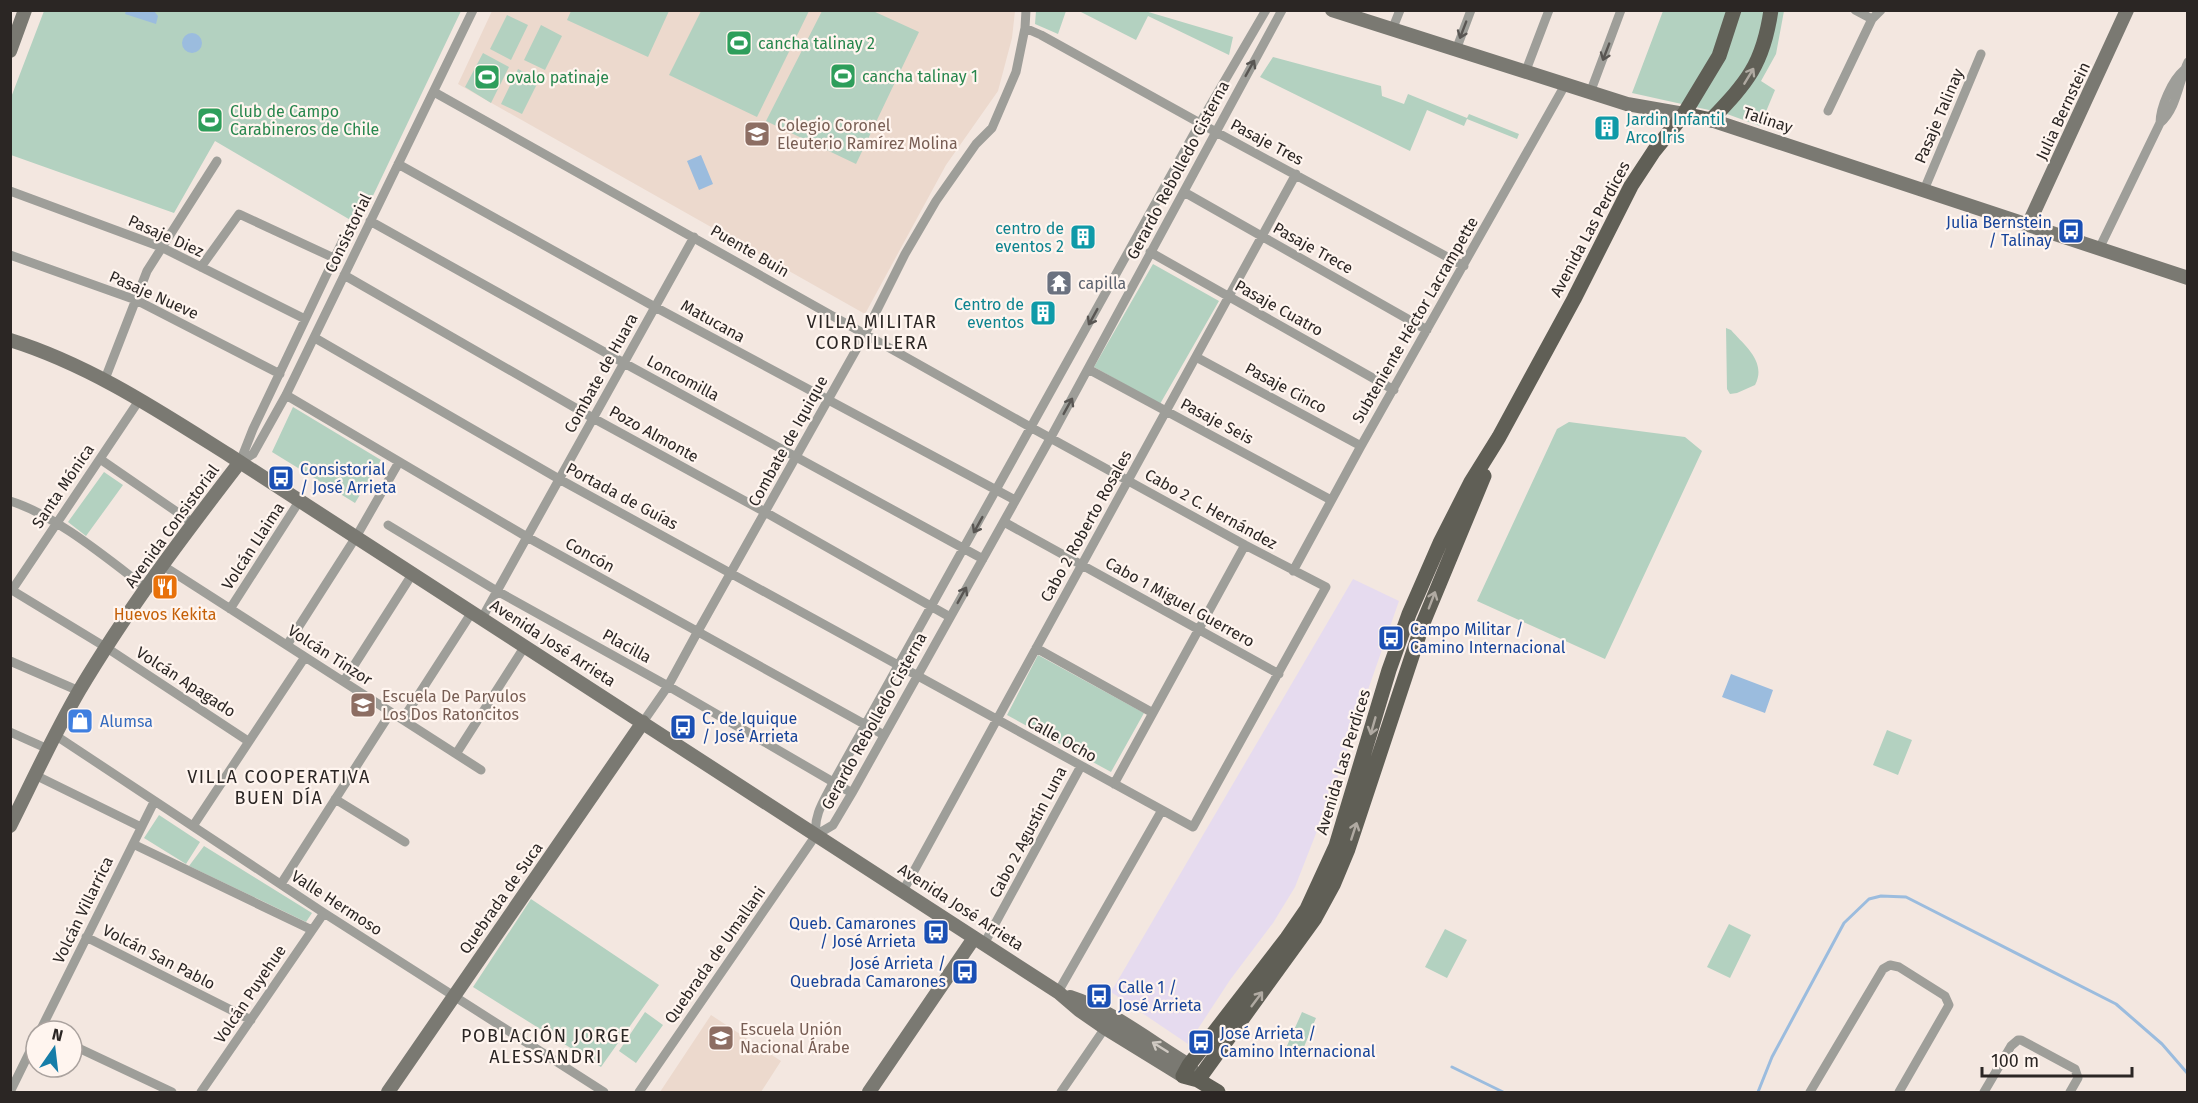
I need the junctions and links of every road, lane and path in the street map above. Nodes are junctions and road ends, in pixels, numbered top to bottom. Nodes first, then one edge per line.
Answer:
1 (25, 10) edge
2 (473, 10) edge
3 (1026, 10) edge
4 (1266, 10) edge
5 (1282, 10) edge
6 (1332, 10) edge
7 (1400, 10) edge
8 (1471, 10) edge
9 (1549, 10) edge
10 (1621, 10) edge
11 (1734, 10) edge
12 (1770, 10) edge
13 (1855, 10) edge
14 (1881, 10) edge
15 (2127, 10) edge
16 (1364, 15) edge
17 (1872, 19) junction
18 (1025, 28) junction
19 (1392, 30) junction
20 (1456, 50) junction
21 (10, 51) edge
22 (1981, 54) dead end
23 (2186, 66) edge
24 (1525, 73) junction
25 (1565, 85) junction
26 (434, 92) junction
27 (1590, 93) junction
28 (1828, 111) dead end
29 (1684, 114) junction
30 (1711, 120) junction
31 (1200, 123) junction
32 (1216, 132) junction
33 (217, 161) dead end
34 (398, 164) junction
35 (1296, 174) junction
36 (1924, 190) junction
37 (10, 191) edge
38 (1184, 192) junction
39 (370, 221) junction
40 (2028, 225) junction
41 (1262, 236) junction
42 (694, 237) junction
43 (344, 238) dead end
44 (161, 247) junction
45 (2099, 249) junction
46 (1150, 252) junction
47 (10, 255) edge
48 (334, 258) junction
49 (1464, 266) junction
50 (201, 267) junction
51 (345, 275) junction
52 (2187, 278) edge
53 (1229, 297) junction
54 (136, 300) junction
55 (655, 307) junction
56 (305, 320) junction
57 (1428, 330) junction
58 (865, 334) junction
59 (315, 338) junction
60 (10, 340) edge
61 (1196, 357) junction
62 (624, 363) junction
63 (1088, 369) junction
64 (280, 374) junction
65 (105, 379) junction
66 (1394, 390) junction
67 (286, 395) junction
68 (140, 399) junction
69 (828, 400) junction
70 (1166, 411) junction
71 (593, 418) junction
72 (1032, 428) junction
73 (1051, 437) junction
74 (1361, 446) junction
75 (795, 455) junction
76 (100, 459) junction
77 (240, 462) junction
78 (399, 462) junction
79 (559, 479) junction
80 (1128, 481) junction
81 (997, 490) junction
82 (300, 500) junction
83 (1015, 500) junction
84 (1331, 500) junction
85 (10, 501) edge
86 (765, 512) junction
87 (1004, 522) junction
88 (193, 523) junction
89 (57, 524) junction
90 (388, 525) dead end
91 (356, 537) junction
92 (527, 537) junction
93 (1245, 545) junction
94 (964, 549) junction
95 (983, 558) junction
96 (162, 565) junction
97 (1082, 565) junction
98 (1293, 571) junction
99 (731, 572) junction
100 (413, 573) junction
101 (146, 588) junction
102 (11, 590) edge
103 (497, 591) junction
104 (932, 606) junction
105 (230, 609) junction
106 (477, 615) junction
107 (950, 617) junction
108 (1199, 630) junction
109 (698, 631) junction
110 (287, 645) junction
111 (525, 646) junction
112 (107, 648) junction
113 (1036, 648) junction
114 (305, 657) junction
115 (10, 661) edge
116 (898, 666) junction
117 (1279, 674) junction
118 (917, 676) junction
119 (344, 681) junction
120 (668, 686) junction
121 (79, 691) junction
122 (392, 712) junction
123 (1153, 713) junction
124 (403, 719) junction
125 (997, 720) junction
126 (643, 722) junction
127 (866, 724) junction
128 (10, 732) edge
129 (55, 735) junction
130 (884, 735) junction
131 (248, 741) junction
132 (48, 748) junction
133 (456, 754) junction
134 (1081, 766) junction
135 (482, 770) dead end
136 (36, 775) junction
137 (834, 781) junction
138 (1114, 784) junction
139 (852, 793) junction
140 (336, 799) junction
141 (154, 802) junction
142 (1162, 810) junction
143 (10, 826) edge
144 (193, 826) junction
145 (141, 827) junction
146 (816, 835) junction
147 (405, 842) dead end
148 (132, 844) junction
149 (281, 884) junction
150 (903, 891) junction
151 (324, 913) junction
152 (312, 930) junction
153 (86, 937) junction
154 (979, 941) junction
155 (1061, 994) junction
156 (454, 995) junction
157 (47, 1019) edge
158 (251, 1020) junction
159 (1105, 1028) junction
160 (84, 1051) edge
161 (24, 1064) edge
162 (1201, 1082) edge
163 (10, 1092) edge
164 (172, 1092) edge
165 (201, 1092) edge
166 (388, 1092) edge
167 (604, 1092) edge
168 (639, 1092) edge
169 (869, 1092) edge
170 (1061, 1092) edge
171 (1810, 1092) edge
172 (1899, 1092) edge
173 (1984, 1092) edge
174 (2070, 1092) edge

1 - 21 street
2 - 26 street, Consistorial
3 - 18 street, Combate de Iquique
4 - 31 street, Gerardo Rebolledo Cisterna
32 -> 5 street, Gerardo Rebolledo Cisterna
6 - 16 street, Talinay
7 - 19 street
8 -> 20 street
9 - 24 street
10 -> 27 street
11 - 29 main road, Avenida Las Perdices
30 -> 12 main road
13 - 17 street
14 - 17 street
15 - 40 street, Julia Bernstein
16 - 19 street, Talinay
17 - 28 street
18 - 31 street, Pasaje Tres
18 - 58 street, Combate de Iquique
19 - 20 street, Talinay
20 - 24 street, Talinay
22 - 36 street, Pasaje Talinay
23 - 45 street
24 - 25 street, Talinay
25 - 27 street, Talinay
25 - 49 street, Subteniente Héctor Lacrampette
26 - 34 street, Consistorial
26 - 42 street, Puente Buin
27 - 29 street, Talinay
29 - 30 main road, Talinay
29 - 162 main road, Avenida Las Perdices
30 - 36 street, Talinay
31 - 32 street, Pasaje Tres
31 -> 72 street, Gerardo Rebolledo Cisterna
32 - 35 street, Pasaje Tres
32 - 38 street, Gerardo Rebolledo Cisterna
33 - 44 street
34 - 39 street, Consistorial
34 - 55 street, Matucana
35 - 41 street, Cabo 2 Roberto Rosales
35 - 49 street, Pasaje Tres
36 - 40 street, Talinay
37 - 44 street, Pasaje Diez
38 - 41 street, Pasaje Trece
38 - 46 street, Gerardo Rebolledo Cisterna
39 - 51 street, Consistorial
39 - 62 street, Loncomilla
40 - 45 street, Talinay
41 - 53 street, Cabo 2 Roberto Rosales
41 - 57 street, Pasaje Trece
42 - 55 street, Combate de Huara
42 - 58 street, Puente Buin
43 - 48 street, Avenida Consistorial
44 - 50 street, Pasaje Diez
44 - 54 street
45 - 52 street, Talinay
46 - 53 street, Pasaje Cuatro
46 - 63 street, Gerardo Rebolledo Cisterna
47 - 54 street, Pasaje Nueve
48 - 50 street
48 - 56 street, Avenida Consistorial
49 - 57 street, Subteniente Héctor Lacrampette
50 - 56 street, Pasaje Diez
51 - 59 street, Consistorial
51 - 71 street, Pozo Almonte
53 - 61 street, Cabo 2 Roberto Rosales
53 - 66 street, Pasaje Cuatro
54 - 64 street, Pasaje Nueve
54 - 65 street
55 - 62 street, Combate de Huara
55 - 69 street, Matucana
56 - 64 street, Avenida Consistorial
57 - 66 street, Subteniente Héctor Lacrampette
58 - 69 street, Combate de Iquique
58 - 72 street, Puente Buin
59 - 67 street, Consistorial
59 - 79 street, Portada de Guías
60 - 65 street, Avenida José Arrieta
61 - 70 street, Cabo 2 Roberto Rosales
61 - 74 street, Pasaje Cinco
62 - 71 street, Combate de Huara
62 - 75 street, Loncomilla
63 - 70 street, Pasaje Seis
73 -> 63 street, Gerardo Rebolledo Cisterna
64 - 77 street, Avenida Consistorial
65 - 68 street, Avenida José Arrieta
66 - 74 street, Subteniente Héctor Lacrampette
67 - 77 street, Consistorial
67 - 78 street, Concón
68 - 76 street, Santa Mónica
68 - 77 street, Avenida José Arrieta
69 - 75 street, Combate de Iquique
69 - 81 street, Matucana
70 - 80 street, Cabo 2 Roberto Rosales
70 - 84 street, Pasaje Seis
71 - 79 street, Combate de Huara
71 - 86 street, Pozo Almonte
72 - 73 street, Puente Buin
72 - 81 street, Gerardo Rebolledo Cisterna
73 - 80 street, Cabo 2 C. Hernández
73 - 83 street, Gerardo Rebolledo Cisterna
74 - 84 street, Subteniente Héctor Lacrampette
75 - 86 street, Combate de Iquique
75 - 94 street, Loncomilla
76 - 88 street
76 - 89 street, Santa Mónica
77 - 82 street, Avenida José Arrieta
77 - 88 street, Avenida Consistorial
78 - 91 street
78 - 92 street, Concón
79 - 92 street, Combate de Huara
79 - 99 street, Portada de Guías
80 - 93 street, Cabo 2 C. Hernández
80 - 97 street, Cabo 2 Roberto Rosales
81 - 83 street, Matucana
81 -> 94 street, Gerardo Rebolledo Cisterna
82 - 91 street, Avenida José Arrieta
82 - 105 street, Volcán Llaima
83 - 87 street, Gerardo Rebolledo Cisterna
84 - 98 street, Subteniente Héctor Lacrampette
85 - 89 street
86 - 99 street, Combate de Iquique
86 - 104 street, Pozo Almonte
87 - 95 street, Gerardo Rebolledo Cisterna
87 - 97 street, Cabo 1 Miguel Guerrero
88 - 96 street, Avenida Consistorial
89 - 101 street
89 - 102 street, Santa Mónica
90 - 103 street, Placilla
91 - 100 street, Avenida José Arrieta
91 - 110 street
92 - 103 street, Combate de Huara
92 - 109 street, Concón
93 - 98 street, Cabo 2 C. Hernández
93 - 108 street
94 - 95 street, Loncomilla
94 - 104 street, Gerardo Rebolledo Cisterna
107 -> 95 street, Gerardo Rebolledo Cisterna
96 - 101 street, Avenida Consistorial
96 - 105 street, Volcán Tinzor
97 - 108 street, Cabo 1 Miguel Guerrero
97 - 113 street, Cabo 2 Roberto Rosales
98 - 117 street, Cabo 2 C. Hernández
99 - 109 street, Combate de Iquique
99 - 116 street, Portada de Guías
100 - 106 street, Avenida José Arrieta
100 - 119 street
101 - 112 street, Avenida Consistorial
102 - 112 street, Volcán Apagado
103 - 106 street, Combate de Huara
103 - 120 street, Placilla
104 - 107 street, Pozo Almonte
104 - 116 street, Gerardo Rebolledo Cisterna
105 - 110 street, Volcán Tinzor
106 - 111 street, Avenida José Arrieta
106 - 124 street, Combate de Huara
107 - 118 street, Gerardo Rebolledo Cisterna
108 - 117 street, Cabo 1 Miguel Guerrero
108 - 123 street
109 - 120 street, Combate de Iquique
109 - 127 street, Concón
110 - 114 street, Volcán Tinzor
111 - 126 street, Avenida José Arrieta
111 - 133 street
112 - 121 street, Avenida Consistorial
112 - 131 street, Volcán Apagado
113 - 123 street
113 - 125 street, Cabo 2 Roberto Rosales
114 - 119 street, Volcán Tinzor
114 - 131 street
115 - 121 street
116 - 118 street, Portada de Guías
116 - 127 street, Gerardo Rebolledo Cisterna
117 - 142 street, Calle Ocho
118 - 125 street, Calle Ocho
118 - 130 street, Gerardo Rebolledo Cisterna
119 - 122 street, Volcán Tinzor
120 - 126 street, Combate de Iquique
120 - 137 street, Placilla
121 - 129 street, Avenida Consistorial
122 - 124 street, Volcán Tinzor
122 - 140 street
123 - 138 street
124 - 133 street, Volcán Tinzor
125 - 134 street, Calle Ocho
125 - 150 street, Cabo 2 Roberto Rosales
126 - 146 street, Avenida José Arrieta
126 - 156 street, Quebrada de Suca
127 - 130 street, Concón
127 - 137 street, Gerardo Rebolledo Cisterna
128 - 132 street
129 - 132 street, Avenida Consistorial
129 - 141 street, Valle Hermoso
130 - 139 street, Gerardo Rebolledo Cisterna
131 - 144 street
132 - 136 street, Avenida Consistorial
133 - 135 street, Volcán Tinzor
134 - 138 street, Calle Ocho
134 - 154 street, Cabo 2 Agustín Luna
136 - 143 street, Avenida Consistorial
136 - 145 street
137 - 139 street, Placilla
137 - 146 street, Gerardo Rebolledo Cisterna
138 - 142 street, Calle Ocho
139 - 146 street, Gerardo Rebolledo Cisterna
140 - 147 street
140 - 149 street
141 - 144 street, Valle Hermoso
141 - 145 street, Volcán Villarrica
142 - 155 street
144 - 149 street, Valle Hermoso
145 - 148 street, Volcán Villarrica
146 - 150 street, Avenida José Arrieta
146 - 168 street, Quebrada de Umallani
148 - 152 street
148 - 153 street, Volcán Villarrica
149 - 151 street, Valle Hermoso
150 - 154 street, Avenida José Arrieta
151 - 152 street, Volcán Puyehue
151 - 156 street, Valle Hermoso
152 - 158 street, Volcán Puyehue
153 - 157 street, Volcán Villarrica
153 - 158 street, Volcán San Pablo
154 - 155 street, Avenida José Arrieta
154 - 169 street
155 - 159 street, Avenida José Arrieta
162 -> 155 street, Avenida José Arrieta
156 - 166 street, Quebrada de Suca
156 - 167 street, Valle Hermoso
158 - 165 street, Volcán Puyehue
159 - 162 street, Avenida José Arrieta
159 - 170 street
160 - 164 street
161 - 163 street, Volcán Villarrica
171 - 172 street
173 - 174 street

